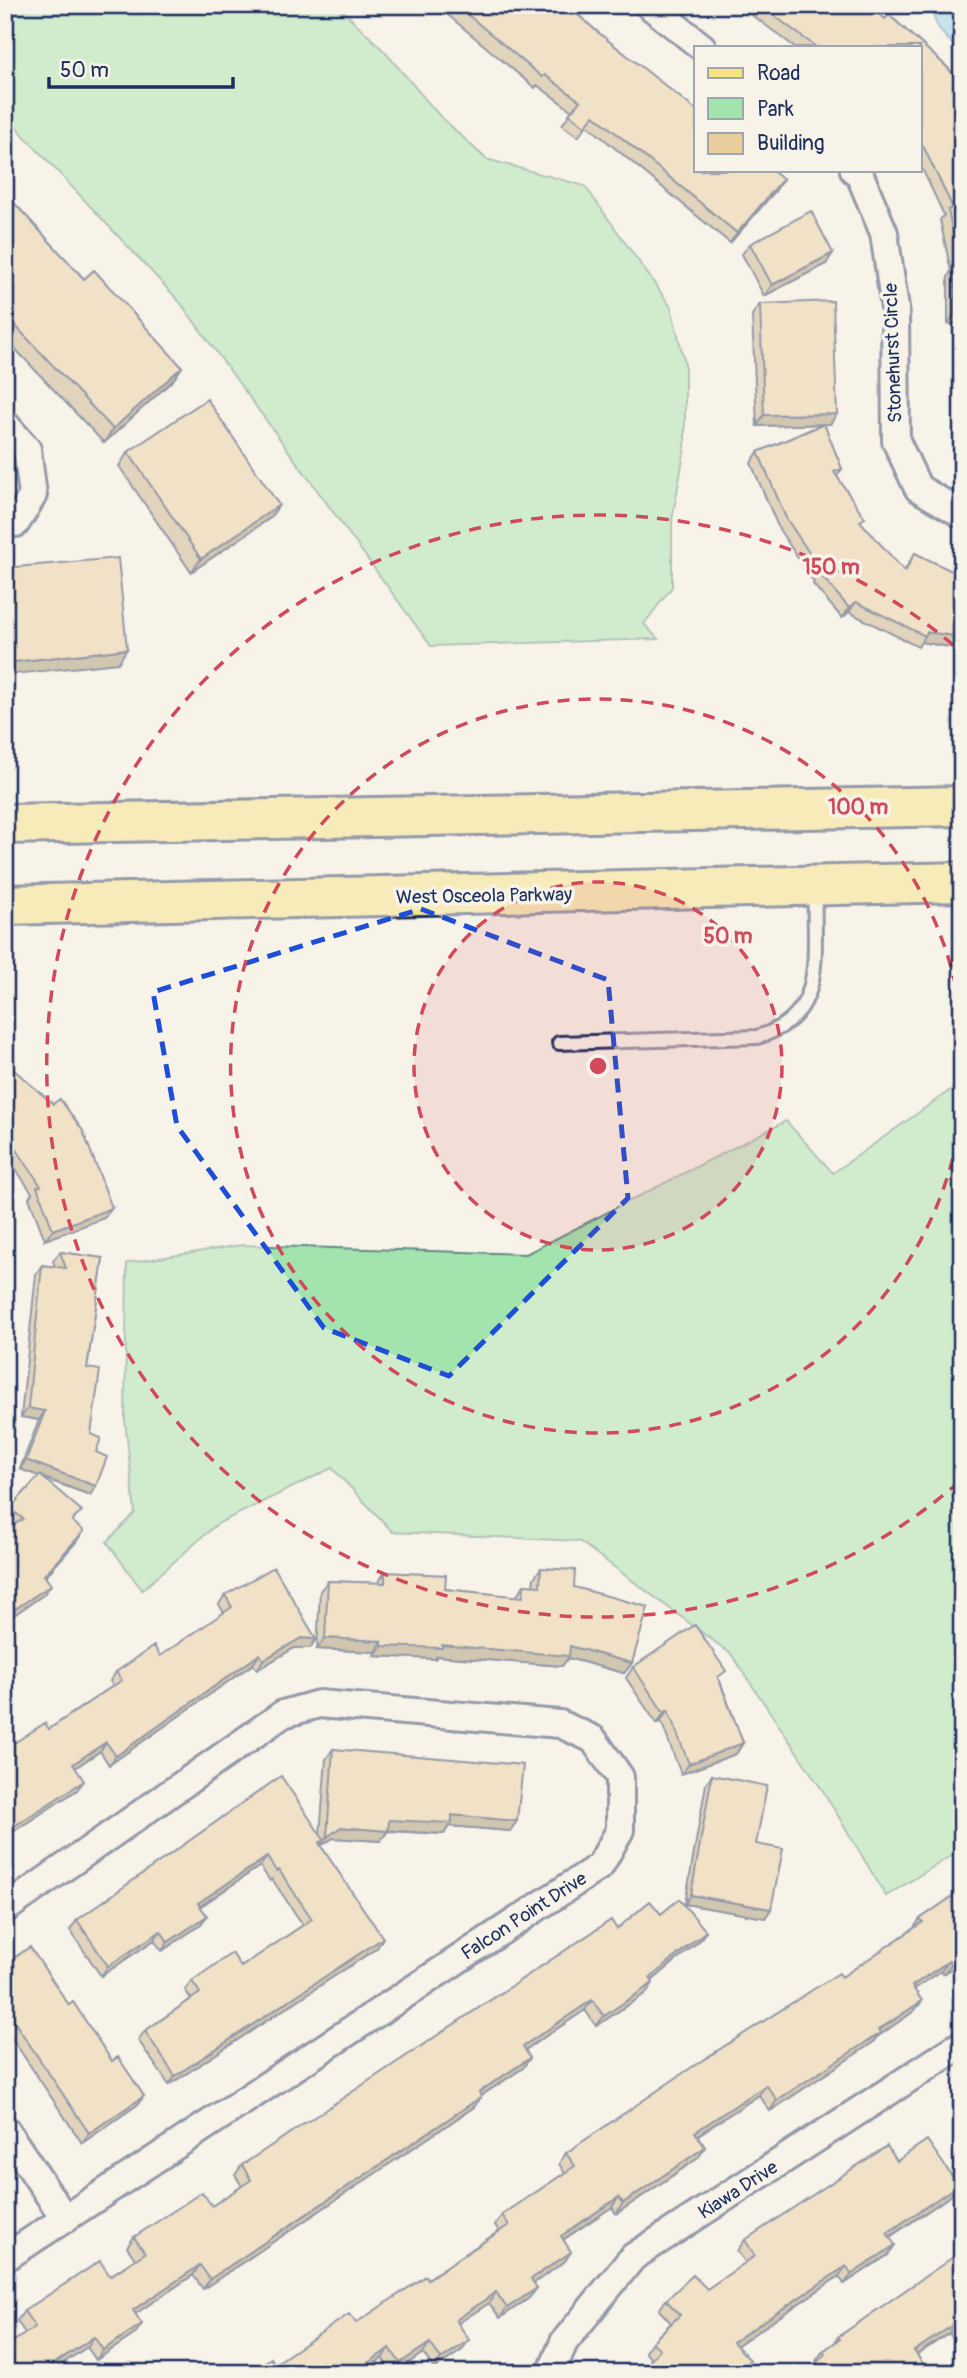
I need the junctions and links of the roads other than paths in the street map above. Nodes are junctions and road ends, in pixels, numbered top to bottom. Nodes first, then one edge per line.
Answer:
1 (649, 5) edge
2 (679, 14) edge
3 (701, 46) edge
4 (857, 172) edge
5 (5, 424) edge
6 (962, 513) edge
7 (5, 523) edge
8 (962, 806) edge
9 (5, 824) edge
10 (962, 882) edge
11 (815, 886) junction
12 (5, 905) edge
13 (559, 1043) dead end
14 (5, 1909) edge
15 (962, 2044) edge
16 (5, 2129) edge
17 (65, 2219) junction
18 (5, 2258) edge
19 (551, 2373) edge

1 - 2 street
2 - 3 street
4 - 6 street, Stonehurst Circle
5 - 7 street
8 - 9 main road
10 - 11 main road, West Osceola Parkway
11 - 12 main road, West Osceola Parkway
11 - 13 lane
14 - 17 street, Falcon Point Drive
15 - 19 street, Kiawa Drive
16 - 17 street
17 - 18 street, Falcon Point Drive

